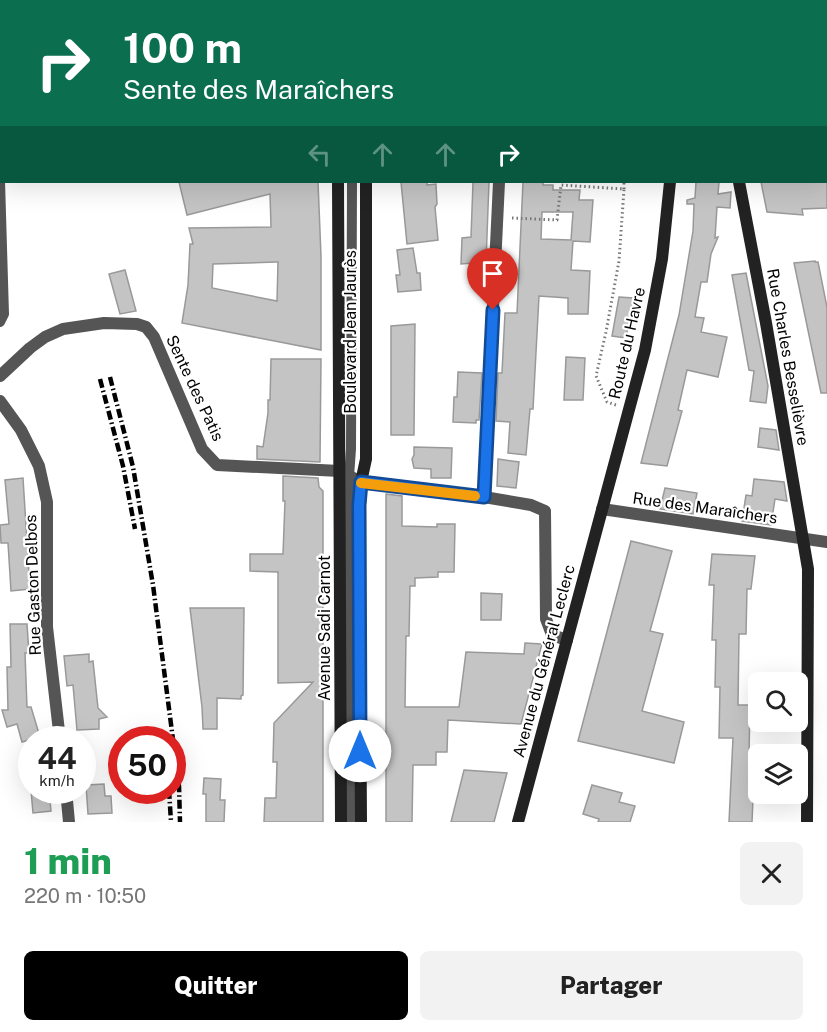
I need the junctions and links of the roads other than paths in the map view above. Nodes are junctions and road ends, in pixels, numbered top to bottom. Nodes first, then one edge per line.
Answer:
1 (0, 183) edge
2 (338, 183) edge
3 (352, 183) edge
4 (366, 183) edge
5 (499, 183) edge
6 (670, 183) edge
7 (739, 183) edge
8 (0, 322) edge
9 (0, 376) edge
10 (0, 401) edge
11 (350, 476) junction
12 (484, 497) junction
13 (602, 509) junction
14 (804, 539) junction
15 (827, 542) edge
16 (567, 640) junction
17 (58, 726) edge
18 (67, 804) edge
19 (69, 822) edge
20 (341, 822) edge
21 (351, 822) edge
22 (361, 822) edge
23 (518, 822) edge
24 (807, 822) edge

1 - 8 lane
2 - 11 main road, Boulevard Jean Jaurès
3 - 11 lane
4 - 11 main road, Boulevard Jean Jaurès
5 - 12 street
6 - 13 main road, Route du Havre
7 - 14 main road, Rue Charles Besselièvre
9 - 11 street, Sente des Patis
10 - 17 street, Rue Gaston Delbos
11 - 12 street, Sente des Patis
11 - 20 main road, Avenue Sadi Carnot
11 - 21 lane
11 - 22 main road
12 - 16 street, Sente des Patis
13 - 14 street, Rue des Maraîchers
13 - 16 main road, Avenue du Général Leclerc
14 - 15 street, Rue des Maraîchers
14 - 24 main road, Rue Charles Besselièvre
16 - 23 main road, Avenue du Général Leclerc
18 - 19 street

